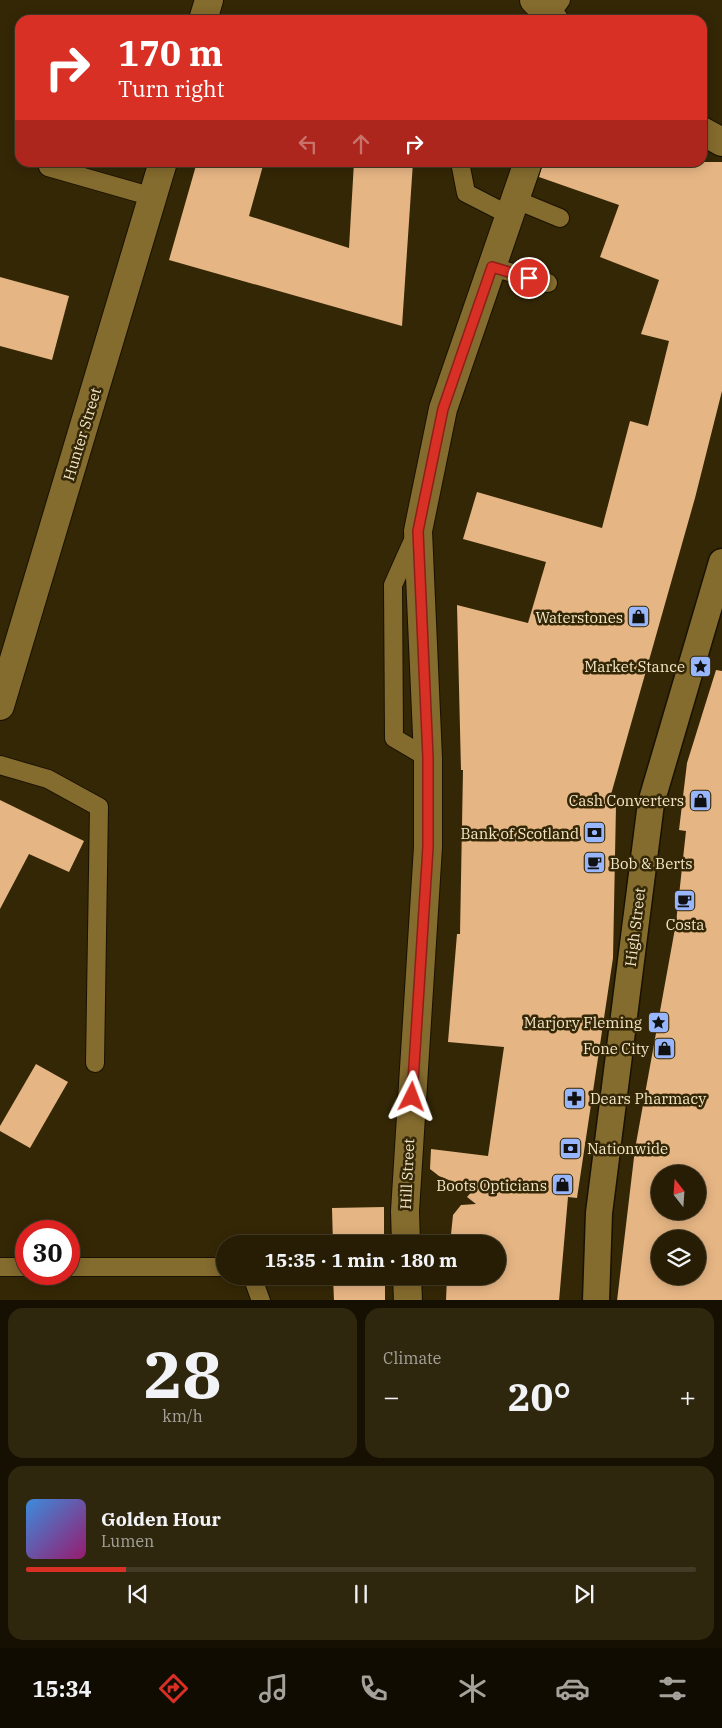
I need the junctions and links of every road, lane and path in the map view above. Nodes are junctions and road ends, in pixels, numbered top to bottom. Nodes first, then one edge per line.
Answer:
1 (209, 0) edge
2 (204, 15) edge
3 (707, 134) edge
4 (722, 142) edge
5 (48, 167) dead end
6 (162, 167) edge
7 (461, 167) edge
8 (526, 167) edge
9 (153, 197) junction
10 (512, 208) junction
11 (560, 218) dead end
12 (492, 267) junction
13 (548, 283) dead end
14 (722, 562) edge
15 (0, 706) edge
16 (0, 765) edge
17 (95, 1063) dead end
18 (406, 1235) edge
19 (0, 1267) edge
20 (15, 1267) edge
21 (80, 1267) edge
22 (216, 1267) edge
23 (255, 1285) edge
24 (407, 1285) edge
25 (261, 1300) edge
26 (408, 1300) edge
27 (596, 1300) edge

1 - 2 street
3 - 4 street
5 - 9 lane
6 - 9 street, Hunter Street
7 - 10 lane
8 - 10 street, Hill Street
9 - 15 street, Hunter Street
10 - 11 lane
10 - 12 street, Hill Street
12 - 13 lane
12 - 18 street, Hill Street
14 - 27 street, High Street
16 - 17 lane
19 - 20 lane
21 - 22 lane
23 - 25 lane
24 - 26 street

